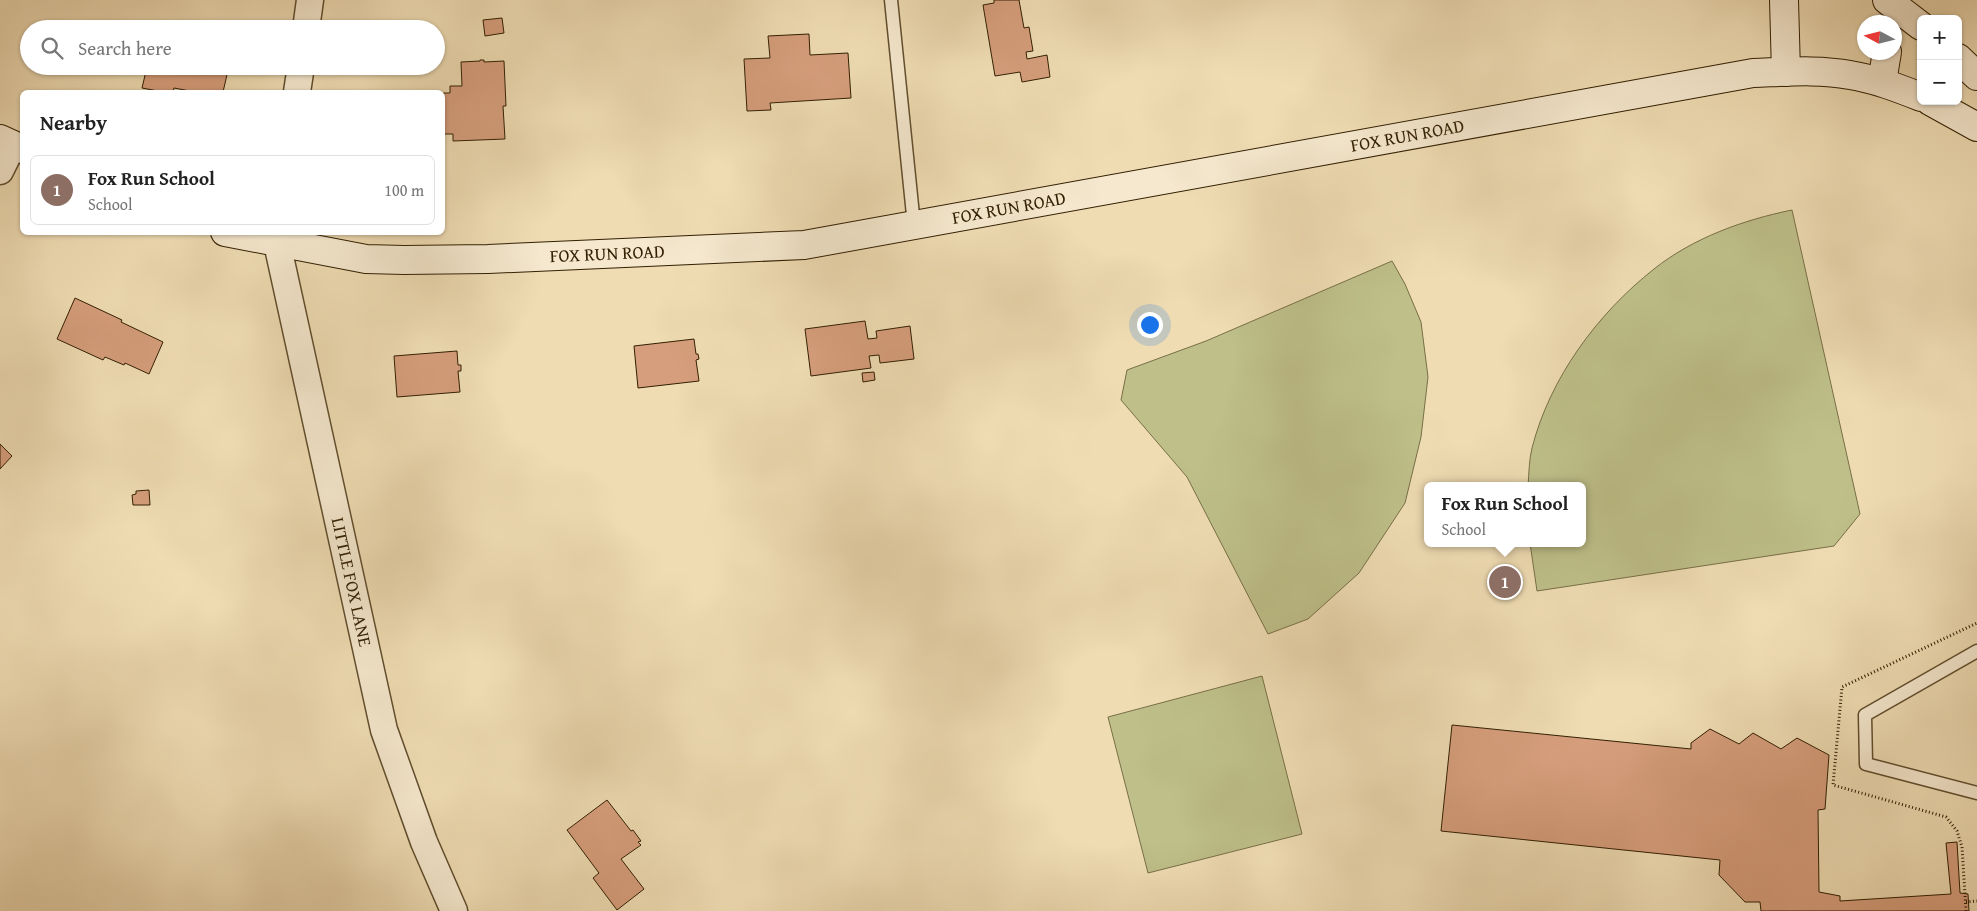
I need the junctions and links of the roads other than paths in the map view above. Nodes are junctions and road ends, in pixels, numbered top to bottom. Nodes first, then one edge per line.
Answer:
1 (310, 0) edge
2 (891, 0) edge
3 (1784, 0) edge
4 (1889, 8) edge
5 (307, 20) edge
6 (1917, 24) edge
7 (1886, 60) edge
8 (1960, 60) edge
9 (1786, 72) junction
10 (300, 75) edge
11 (1977, 76) edge
12 (1882, 82) junction
13 (298, 90) edge
14 (1917, 95) edge
15 (1937, 105) edge
16 (1977, 127) edge
17 (12, 144) edge
18 (0, 170) edge
19 (914, 225) junction
20 (251, 235) edge
21 (277, 238) edge
22 (1977, 651) edge
23 (1977, 793) edge
24 (454, 911) edge

1 - 5 street
2 - 19 lane
3 - 9 street
4 - 6 street
7 - 12 street
8 - 11 street
9 - 12 street, FOX RUN ROAD
9 - 19 street, FOX RUN ROAD
10 - 13 street
12 - 14 street, FOX RUN ROAD
15 - 16 street
17 - 18 street
19 - 21 street, FOX RUN ROAD
20 - 21 street, FOX RUN ROAD
21 - 24 street, LITTLE FOX LANE
22 - 23 lane

